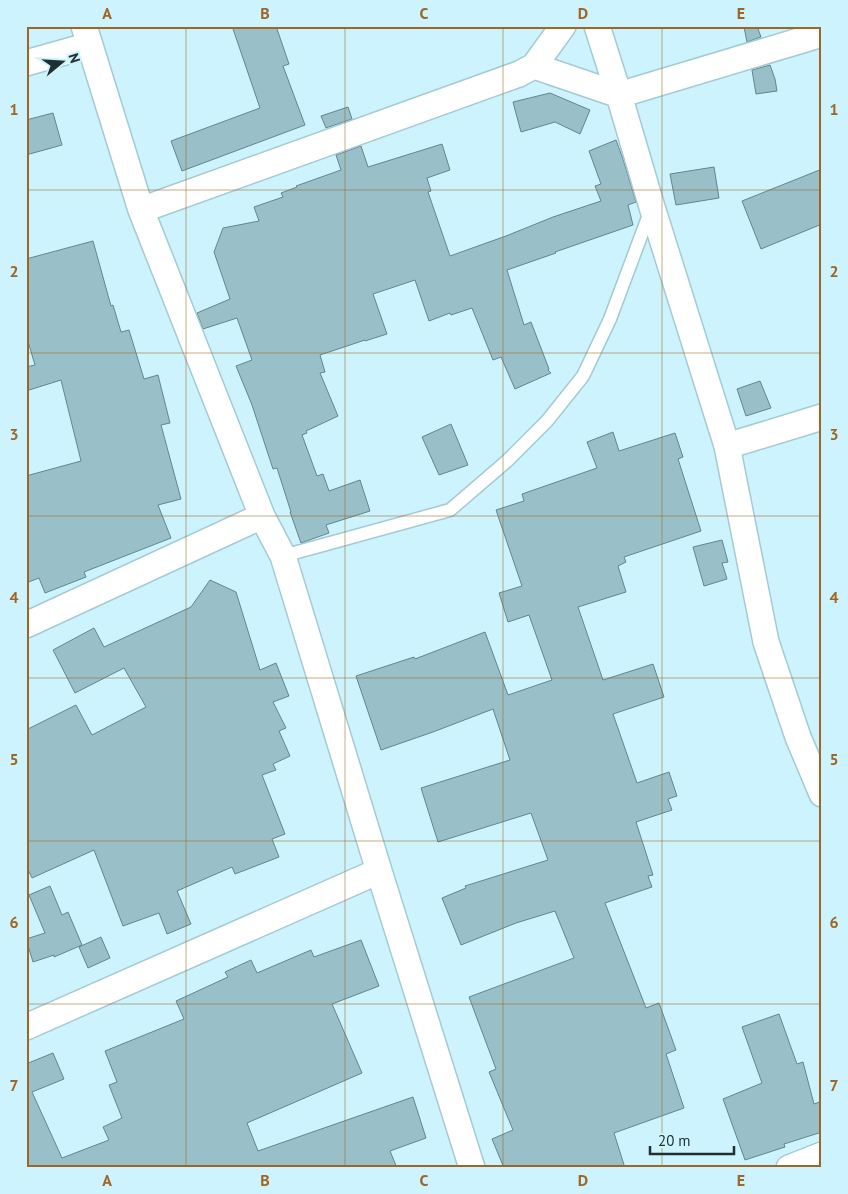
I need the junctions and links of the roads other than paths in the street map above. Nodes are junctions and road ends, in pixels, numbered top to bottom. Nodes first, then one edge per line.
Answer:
1 (563, 26) edge
2 (597, 26) edge
3 (822, 34) edge
4 (87, 36) edge
5 (26, 63) edge
6 (534, 66) junction
7 (619, 95) junction
8 (652, 207) junction
9 (141, 210) junction
10 (822, 417) edge
11 (727, 446) junction
12 (262, 516) junction
13 (283, 556) junction
14 (26, 624) edge
15 (821, 792) edge
16 (379, 871) junction
17 (26, 1027) edge
18 (822, 1155) edge
19 (472, 1168) edge
20 (789, 1168) edge

1 - 6 street
2 - 7 street
3 - 7 street
4 - 5 street
4 - 9 street
6 - 7 street
6 - 9 street
7 - 8 street
8 - 11 street
8 - 13 lane
9 - 12 street
10 - 11 street
11 - 15 street
12 - 13 street
12 - 14 street
13 - 16 street
16 - 17 street
16 - 19 street
18 - 20 street

